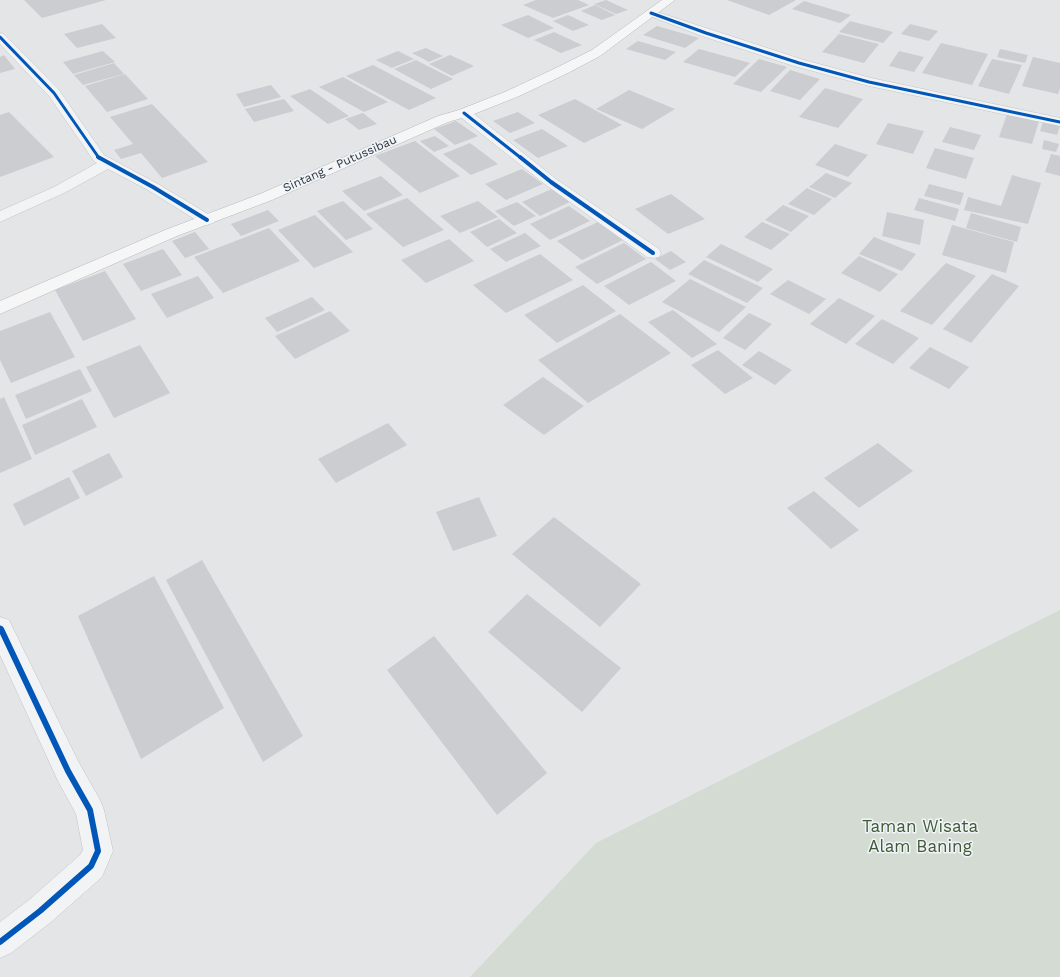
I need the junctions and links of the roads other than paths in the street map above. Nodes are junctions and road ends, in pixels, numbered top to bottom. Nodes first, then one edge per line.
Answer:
1 (669, 0) edge
2 (651, 13) junction
3 (0, 38) edge
4 (464, 113) junction
5 (1060, 122) edge
6 (107, 163) junction
7 (0, 216) edge
8 (207, 220) junction
9 (652, 253) dead end
10 (0, 308) edge
11 (0, 628) edge
12 (0, 942) edge

1 - 2 highway, Sintang - Putussibau
2 - 4 highway, Sintang - Putussibau
2 - 5 street
3 - 6 street
4 - 8 highway, Sintang - Putussibau
4 - 9 street
6 - 7 street
6 - 8 street
8 - 10 highway, Sintang - Putussibau
11 - 12 street

